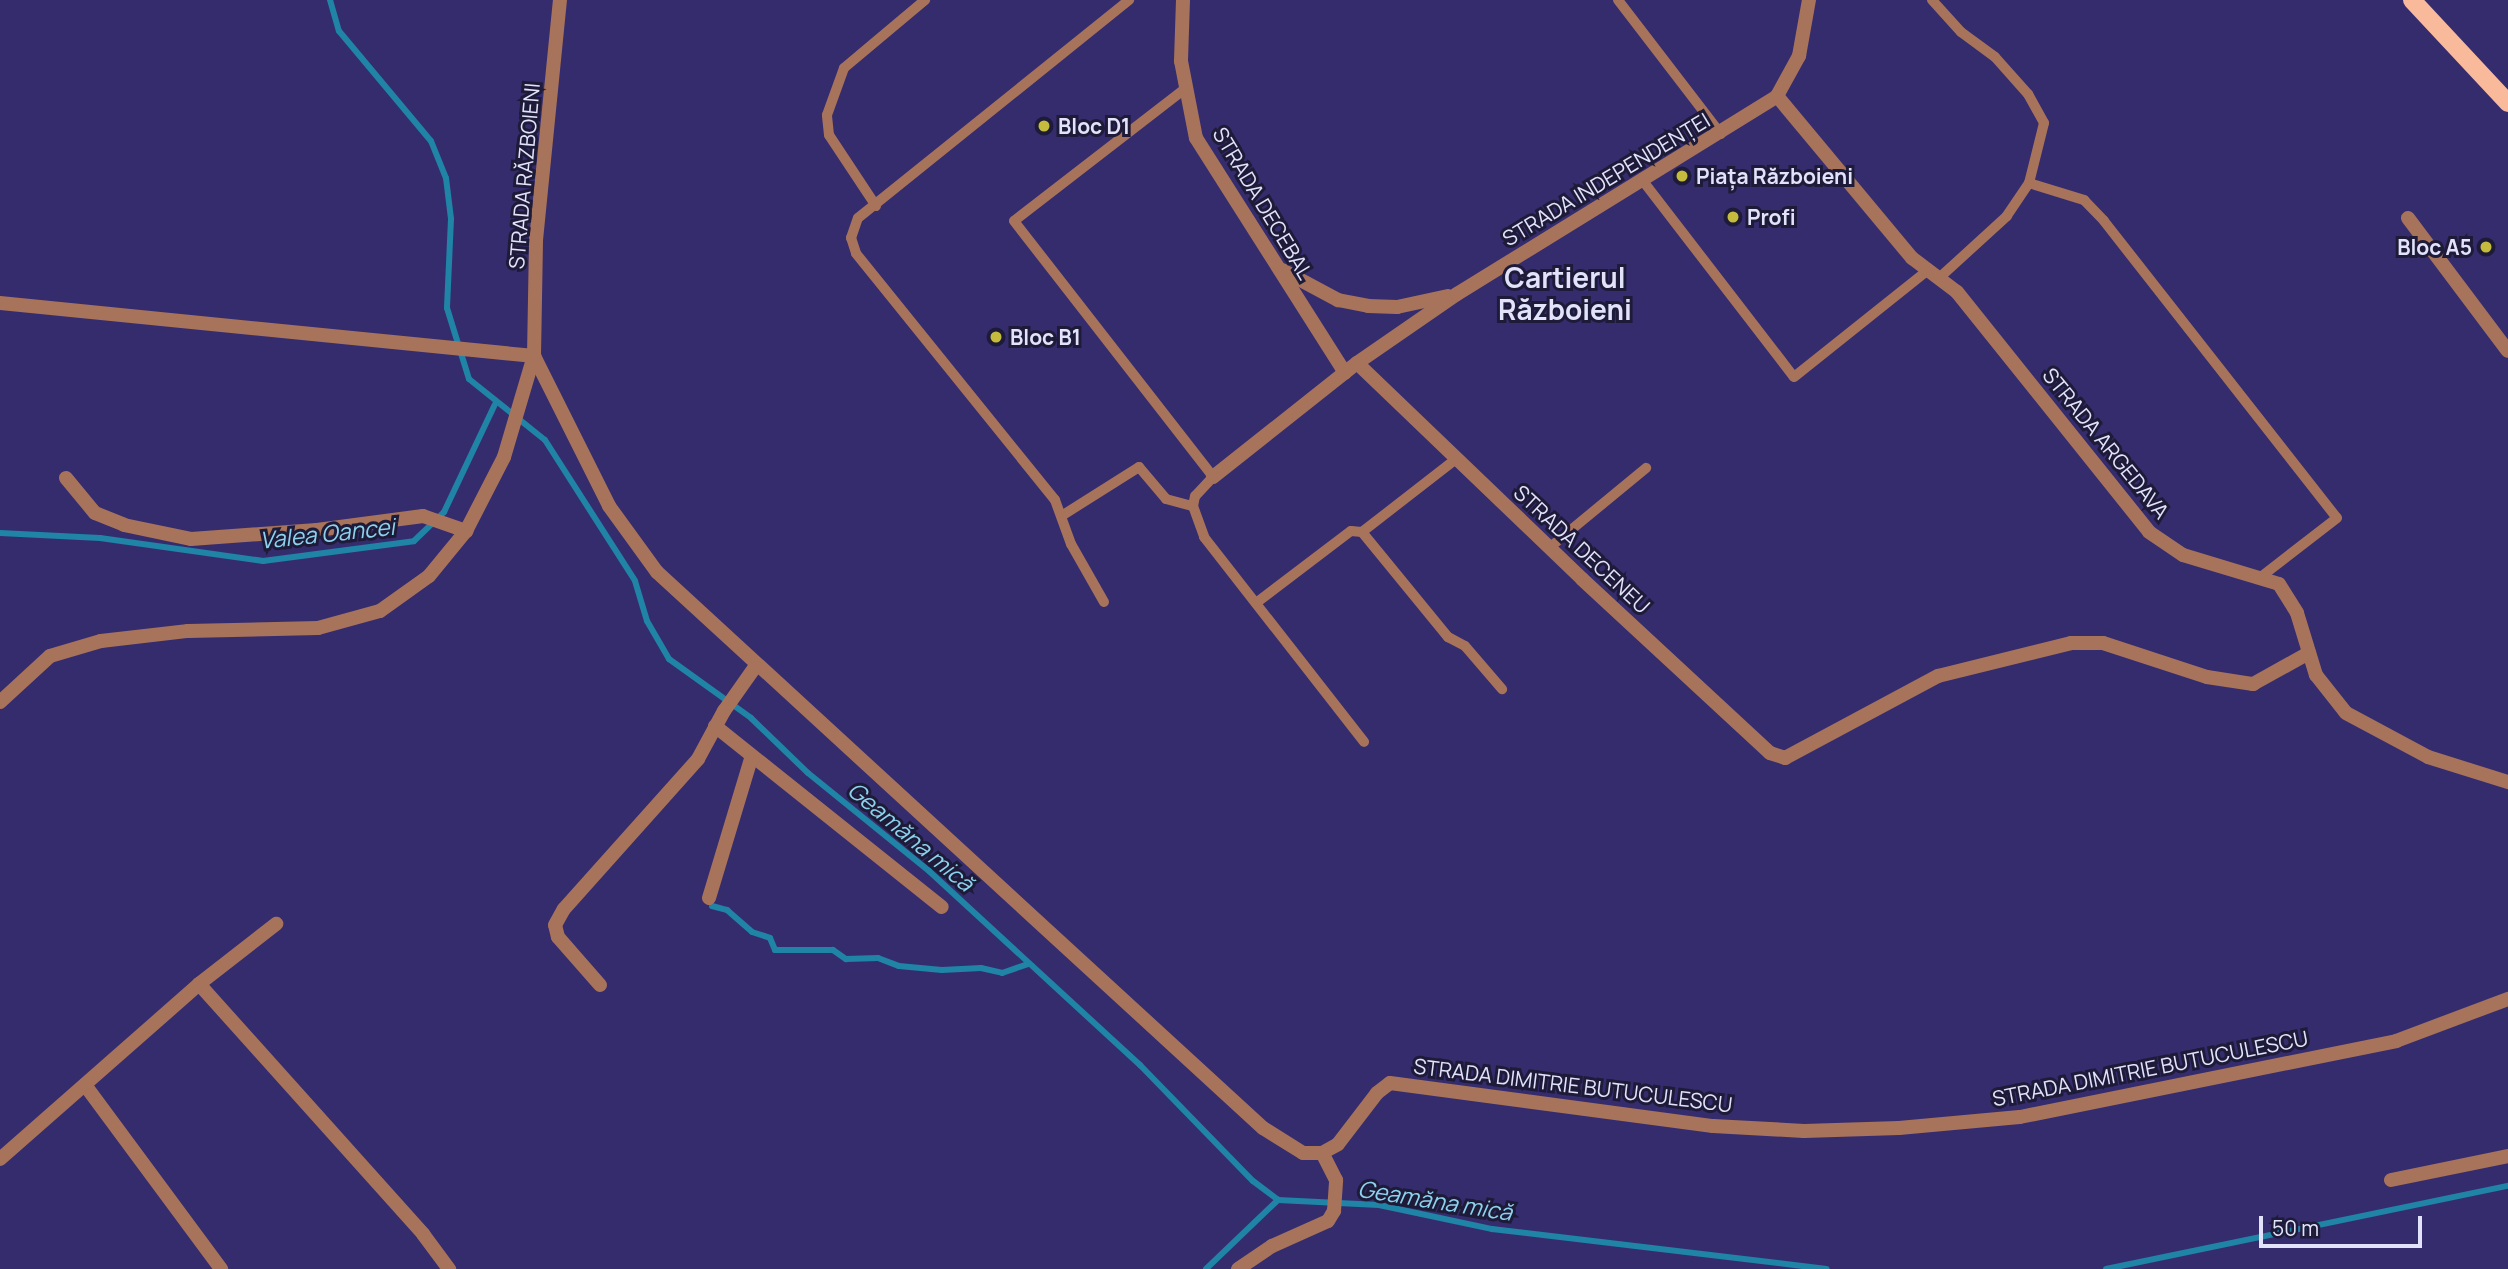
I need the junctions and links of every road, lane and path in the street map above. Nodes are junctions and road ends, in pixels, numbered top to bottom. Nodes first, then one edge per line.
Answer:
1 (560, 0) edge
2 (925, 0) edge
3 (1129, 0) edge
4 (1184, 0) edge
5 (1618, 0) edge
6 (1809, 0) edge
7 (1932, 0) edge
8 (2412, 0) edge
9 (1186, 88) junction
10 (1777, 96) junction
11 (2508, 103) edge
12 (1721, 134) junction
13 (1643, 181) junction
14 (2029, 183) junction
15 (876, 206) junction
16 (2408, 218) dead end
17 (1275, 265) junction
18 (1934, 274) junction
19 (1457, 293) junction
20 (0, 303) edge
21 (2508, 352) edge
22 (534, 356) junction
23 (1357, 363) junction
24 (1345, 373) junction
25 (1456, 458) junction
26 (1646, 468) dead end
27 (1213, 477) junction
28 (66, 478) dead end
29 (1193, 506) junction
30 (1063, 515) junction
31 (466, 531) junction
32 (1362, 532) junction
33 (1549, 548) junction
34 (2262, 576) junction
35 (1104, 602) dead end
36 (1256, 603) junction
37 (2309, 653) junction
38 (755, 667) junction
39 (1502, 689) dead end
40 (0, 702) edge
41 (715, 726) junction
42 (1364, 742) dead end
43 (752, 756) junction
44 (2508, 782) edge
45 (709, 898) dead end
46 (942, 907) dead end
47 (276, 924) dead end
48 (199, 984) junction
49 (600, 985) dead end
50 (2508, 999) edge
51 (85, 1085) junction
52 (1322, 1153) junction
53 (2508, 1156) edge
54 (0, 1159) edge
55 (2390, 1180) dead end
56 (221, 1269) edge
57 (449, 1269) edge
58 (1238, 1269) edge

1 - 22 street, STRADA RĂZBOIENI
2 - 15 lane
3 - 15 lane
4 - 9 street, STRADA DECEBAL
5 - 12 lane
6 - 10 street, STRADA INDEPENDENȚEI
7 - 14 lane
8 - 11 main road
9 - 17 street, STRADA DECEBAL
9 - 27 lane
10 - 12 street, STRADA INDEPENDENȚEI
10 - 18 street, STRADA ARGEDAVA
12 - 13 street, STRADA INDEPENDENȚEI
13 - 18 lane
13 - 19 street, STRADA INDEPENDENȚEI
14 - 18 lane
14 - 34 lane
15 - 30 lane
16 - 21 street
17 - 19 street
17 - 24 street, STRADA DECEBAL
18 - 34 street, STRADA ARGEDAVA
19 - 23 street, STRADA INDEPENDENȚEI
20 - 22 street
22 - 31 street, STRADA RĂZBOIENI
22 - 38 street
23 - 24 street, STRADA INDEPENDENȚEI
23 - 25 street, STRADA DECENEU
24 - 27 street, STRADA INDEPENDENȚEI
25 - 32 lane
25 - 33 street, STRADA DECENEU
26 - 33 lane
27 - 29 lane
28 - 31 street
29 - 30 lane
29 - 36 lane
30 - 35 lane
31 - 40 street, STRADA RĂZBOIENI
32 - 36 lane
32 - 39 lane
33 - 37 street, STRADA DECENEU
34 - 37 street, STRADA ARGEDAVA
36 - 42 lane
37 - 44 street, STRADA ARGEDAVA
38 - 41 street
38 - 52 street
41 - 43 street
41 - 49 street
43 - 45 street
43 - 46 street
47 - 48 street
48 - 51 street
48 - 57 street
50 - 52 street, STRADA DIMITRIE BUTUCULESCU
51 - 54 street
51 - 56 street
52 - 58 street
53 - 55 street

